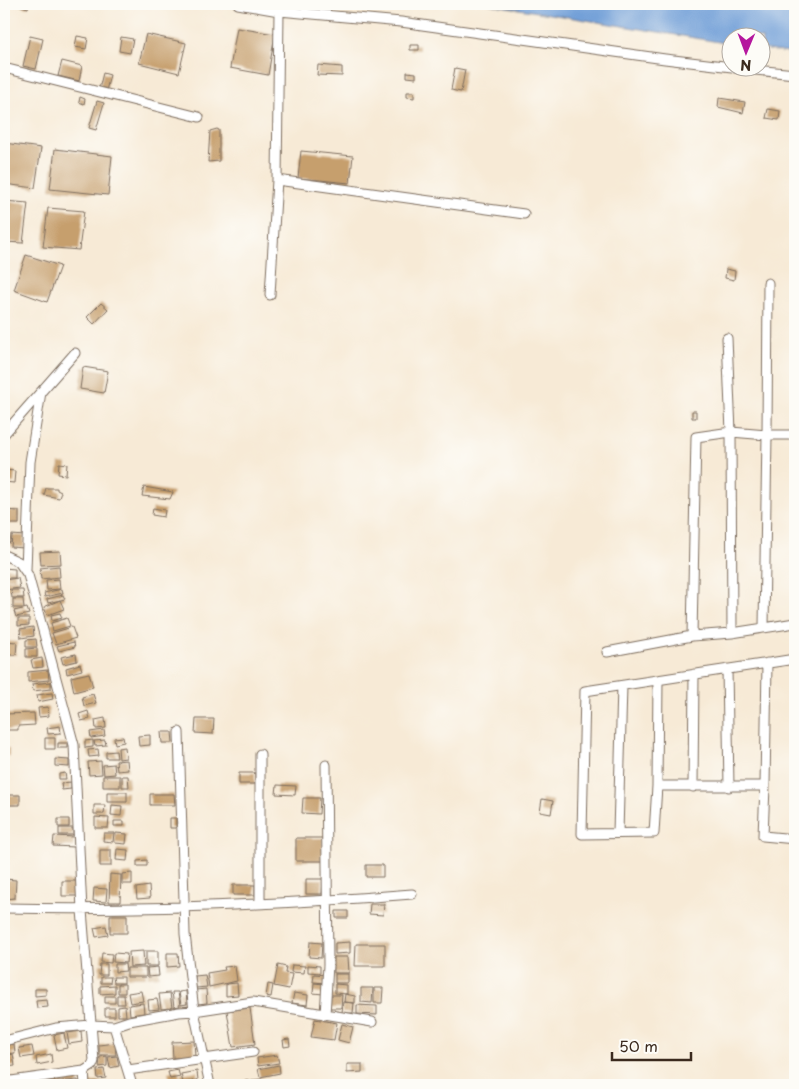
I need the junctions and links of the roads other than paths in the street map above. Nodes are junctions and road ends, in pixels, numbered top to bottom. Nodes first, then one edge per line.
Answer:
1 (238, 4) edge
2 (279, 11) junction
3 (722, 66) edge
4 (4, 68) edge
5 (772, 71) edge
6 (795, 74) edge
7 (199, 118) dead end
8 (277, 180) junction
9 (524, 214) dead end
10 (768, 283) dead end
11 (270, 295) dead end
12 (727, 338) dead end
13 (75, 353) dead end
14 (41, 392) junction
15 (731, 432) junction
16 (4, 434) edge
17 (767, 435) junction
18 (795, 435) edge
19 (4, 555) edge
20 (26, 570) junction
21 (795, 623) edge
22 (764, 628) junction
23 (732, 633) junction
24 (692, 636) junction
25 (607, 652) dead end
26 (795, 659) edge
27 (767, 663) junction
28 (727, 669) junction
29 (694, 674) junction
30 (658, 680) junction
31 (622, 686) junction
32 (179, 732) dead end
33 (260, 754) dead end
34 (326, 765) dead end
35 (657, 786) junction
36 (765, 786) junction
37 (693, 787) junction
38 (729, 787) junction
39 (618, 833) junction
40 (795, 839) edge
41 (412, 894) dead end
42 (327, 901) junction
43 (260, 904) junction
44 (185, 906) junction
45 (4, 908) edge
46 (82, 910) junction
47 (194, 1011) junction
48 (325, 1015) junction
49 (372, 1022) dead end
50 (91, 1025) junction
51 (114, 1026) junction
52 (4, 1040) edge
53 (253, 1052) dead end
54 (204, 1060) junction
55 (128, 1070) junction
56 (84, 1072) junction
57 (4, 1082) edge
58 (85, 1085) edge
59 (132, 1085) edge
60 (210, 1085) edge

1 - 2 street
2 - 3 street
2 - 8 street
4 - 7 street
5 - 6 street
8 - 9 street
8 - 11 street
10 - 17 street
12 - 15 street
13 - 14 street
14 - 16 street
14 - 20 street
15 - 17 street
15 - 23 street
15 - 24 street
17 - 18 street
17 - 22 street
19 - 20 street
20 - 46 street
21 - 22 street
22 - 23 street
23 - 24 street
24 - 25 street
26 - 27 street
27 - 28 street
27 - 36 street
28 - 29 street
28 - 38 street
29 - 30 street
29 - 37 street
30 - 31 street
30 - 35 street
31 - 39 street
31 - 39 street
32 - 44 street
33 - 43 street
34 - 42 street
35 - 37 street
35 - 39 street
36 - 38 street
36 - 40 street
37 - 38 street
41 - 42 street
42 - 43 street
42 - 48 street
43 - 44 street
44 - 46 street
44 - 47 street
45 - 46 street
46 - 50 street
47 - 48 street
47 - 51 street
47 - 54 street
48 - 49 street
50 - 51 street
50 - 52 street
50 - 56 street
51 - 55 street
53 - 54 street
54 - 55 street
54 - 60 street
55 - 59 street
56 - 57 street
56 - 58 street

